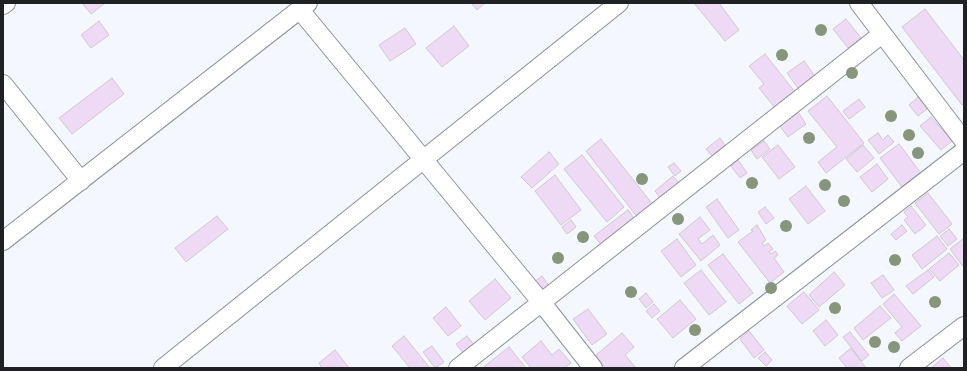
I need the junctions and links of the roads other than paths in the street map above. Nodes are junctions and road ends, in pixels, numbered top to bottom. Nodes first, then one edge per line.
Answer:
1 (6, 3) edge
2 (620, 3) edge
3 (859, 3) edge
4 (3, 5) edge
5 (304, 6) edge
6 (882, 34) junction
7 (3, 84) edge
8 (964, 140) edge
9 (964, 151) edge
10 (422, 160) junction
11 (80, 181) junction
12 (3, 241) edge
13 (542, 303) junction
14 (964, 326) edge
15 (163, 368) edge
16 (458, 368) edge
17 (593, 368) edge
18 (684, 368) edge
19 (909, 368) edge

1 - 4 street
2 - 10 street
3 - 6 street
5 - 10 street
5 - 11 street
6 - 8 street
6 - 13 street
7 - 11 street
9 - 18 street
10 - 13 street
10 - 15 street
11 - 12 street
13 - 16 street
13 - 17 street
14 - 19 street

